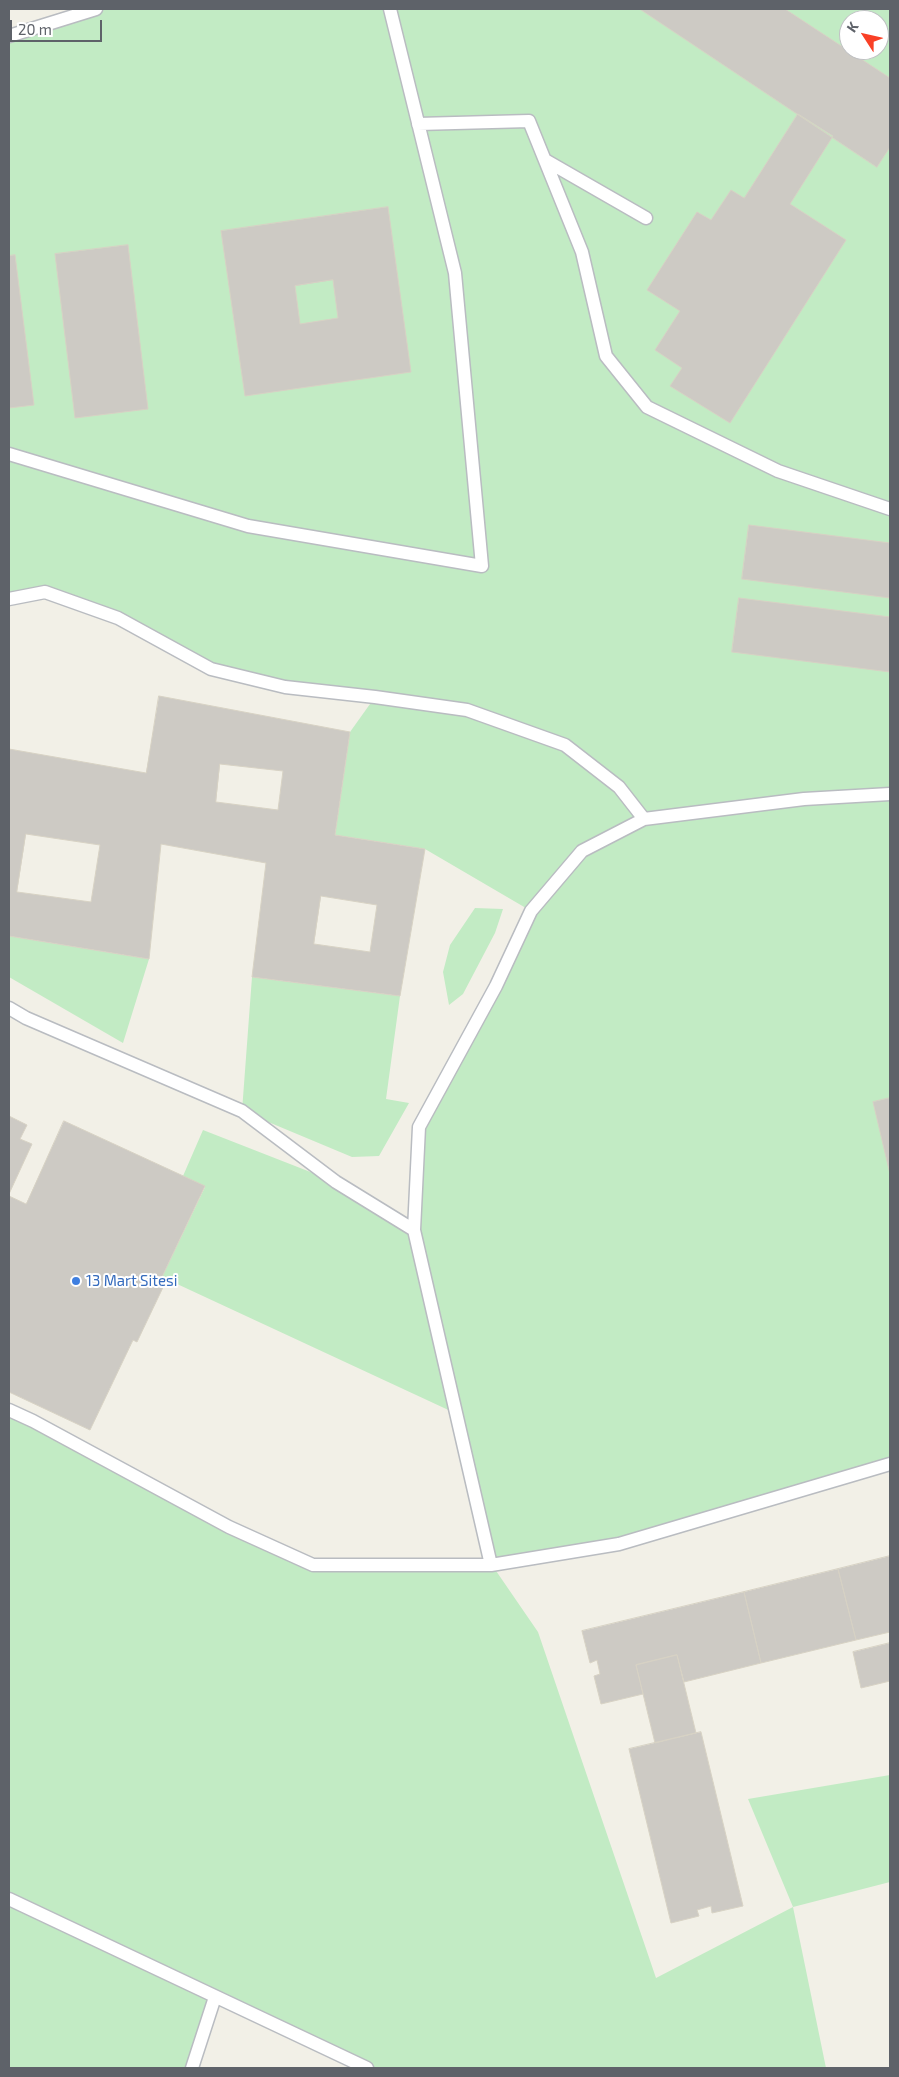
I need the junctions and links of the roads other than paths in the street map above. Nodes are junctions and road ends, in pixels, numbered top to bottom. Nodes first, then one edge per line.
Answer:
1 (96, 9) edge
2 (390, 9) edge
3 (9, 36) edge
4 (418, 124) junction
5 (545, 160) junction
6 (646, 218) dead end
7 (9, 454) edge
8 (890, 509) edge
9 (9, 599) edge
10 (890, 794) edge
11 (644, 819) junction
12 (9, 1008) edge
13 (414, 1230) junction
14 (9, 1410) edge
15 (890, 1464) edge
16 (491, 1565) junction
17 (9, 1899) edge
18 (216, 1996) junction
19 (192, 2068) edge
20 (367, 2068) edge

1 - 3 lane
2 - 4 lane
4 - 5 lane
4 - 7 lane
5 - 6 lane
5 - 8 lane
9 - 11 lane
10 - 11 lane
11 - 13 lane
12 - 13 lane
13 - 16 lane
14 - 16 lane
15 - 16 lane
17 - 18 lane
18 - 19 lane
18 - 20 lane

